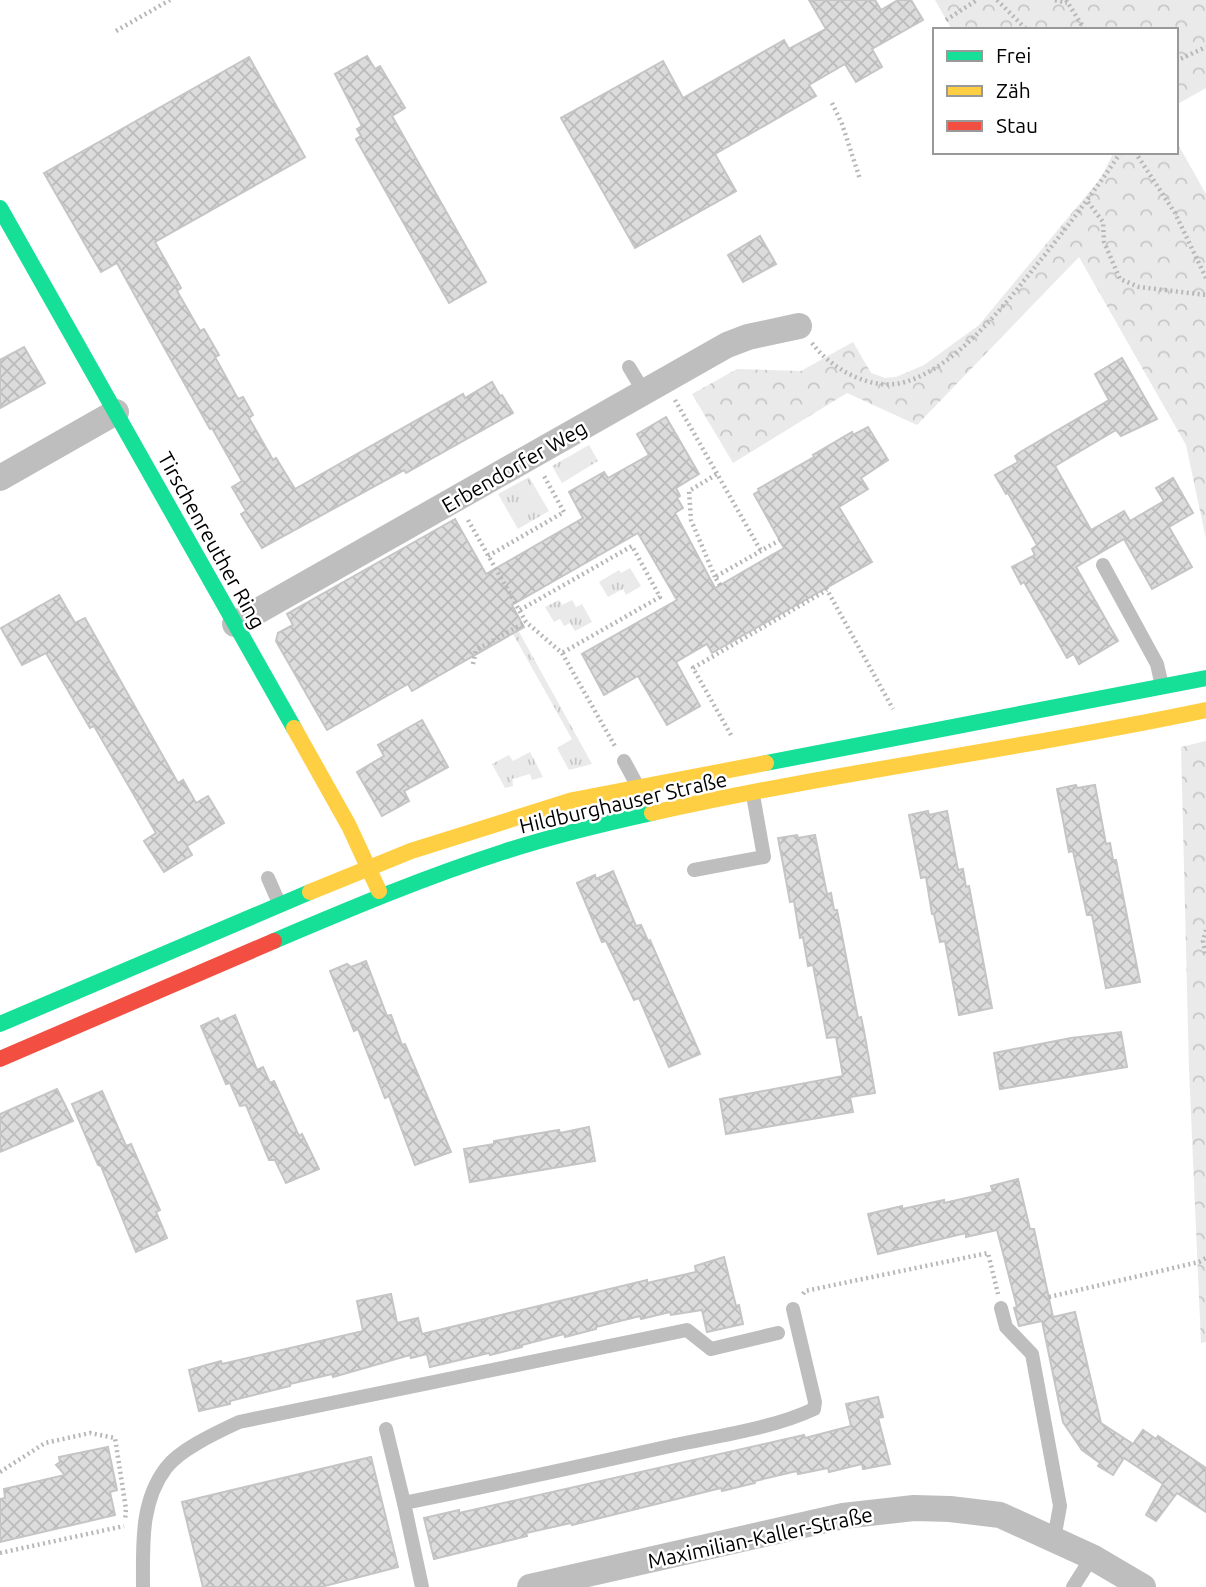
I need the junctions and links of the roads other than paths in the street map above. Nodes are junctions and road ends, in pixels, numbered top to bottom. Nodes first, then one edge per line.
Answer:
1 (0, 208) edge
2 (799, 326) road end
3 (629, 367) dead end
4 (644, 392) junction
5 (116, 412) junction
6 (0, 478) edge
7 (1103, 565) dead end
8 (235, 624) junction
9 (1206, 678) edge
10 (1163, 687) junction
11 (1206, 710) edge
12 (624, 761) road end
13 (638, 786) junction
14 (752, 794) junction
15 (469, 831) junction
16 (479, 861) junction
17 (370, 867) junction
18 (694, 870) dead end
19 (268, 878) dead end
20 (381, 896) junction
21 (286, 919) junction
22 (0, 1024) edge
23 (0, 1059) edge
24 (1001, 1308) road end
25 (793, 1309) road end
26 (778, 1333) dead end
27 (386, 1429) dead end
28 (404, 1503) junction
29 (1054, 1539) junction
30 (1092, 1557) junction
31 (143, 1587) edge
32 (422, 1587) edge
33 (530, 1587) edge
34 (1073, 1587) edge
35 (1143, 1587) edge

1 - 5 main road, Tirschenreuther Ring
2 - 4 street, Erbendorfer Weg
3 - 4 lane
4 - 8 street, Erbendorfer Weg
5 - 6 street
5 - 8 main road, Tirschenreuther Ring
7 - 10 lane
8 - 17 main road, Tirschenreuther Ring
9 - 10 main road, Hildburghauser Straße
10 - 13 main road, Hildburghauser Straße
11 - 14 main road, Hildburghauser Straße
12 - 13 lane
13 - 15 main road, Hildburghauser Straße
14 - 16 main road, Hildburghauser Straße
14 - 18 lane
15 - 16 lane
15 - 17 main road, Hildburghauser Straße
16 - 20 main road, Hildburghauser Straße
17 - 20 main road, Tirschenreuther Ring
17 - 21 main road, Hildburghauser Straße
19 - 21 lane
20 - 21 main road, Hildburghauser Straße
21 - 22 main road, Hildburghauser Straße
21 - 23 main road, Hildburghauser Straße
24 - 29 lane
25 - 28 lane
26 - 31 lane
27 - 28 lane
28 - 32 lane
29 - 30 street, Maximilian-Kaller-Straße
29 - 33 street, Maximilian-Kaller-Straße
30 - 34 lane
30 - 35 street, Maximilian-Kaller-Straße

